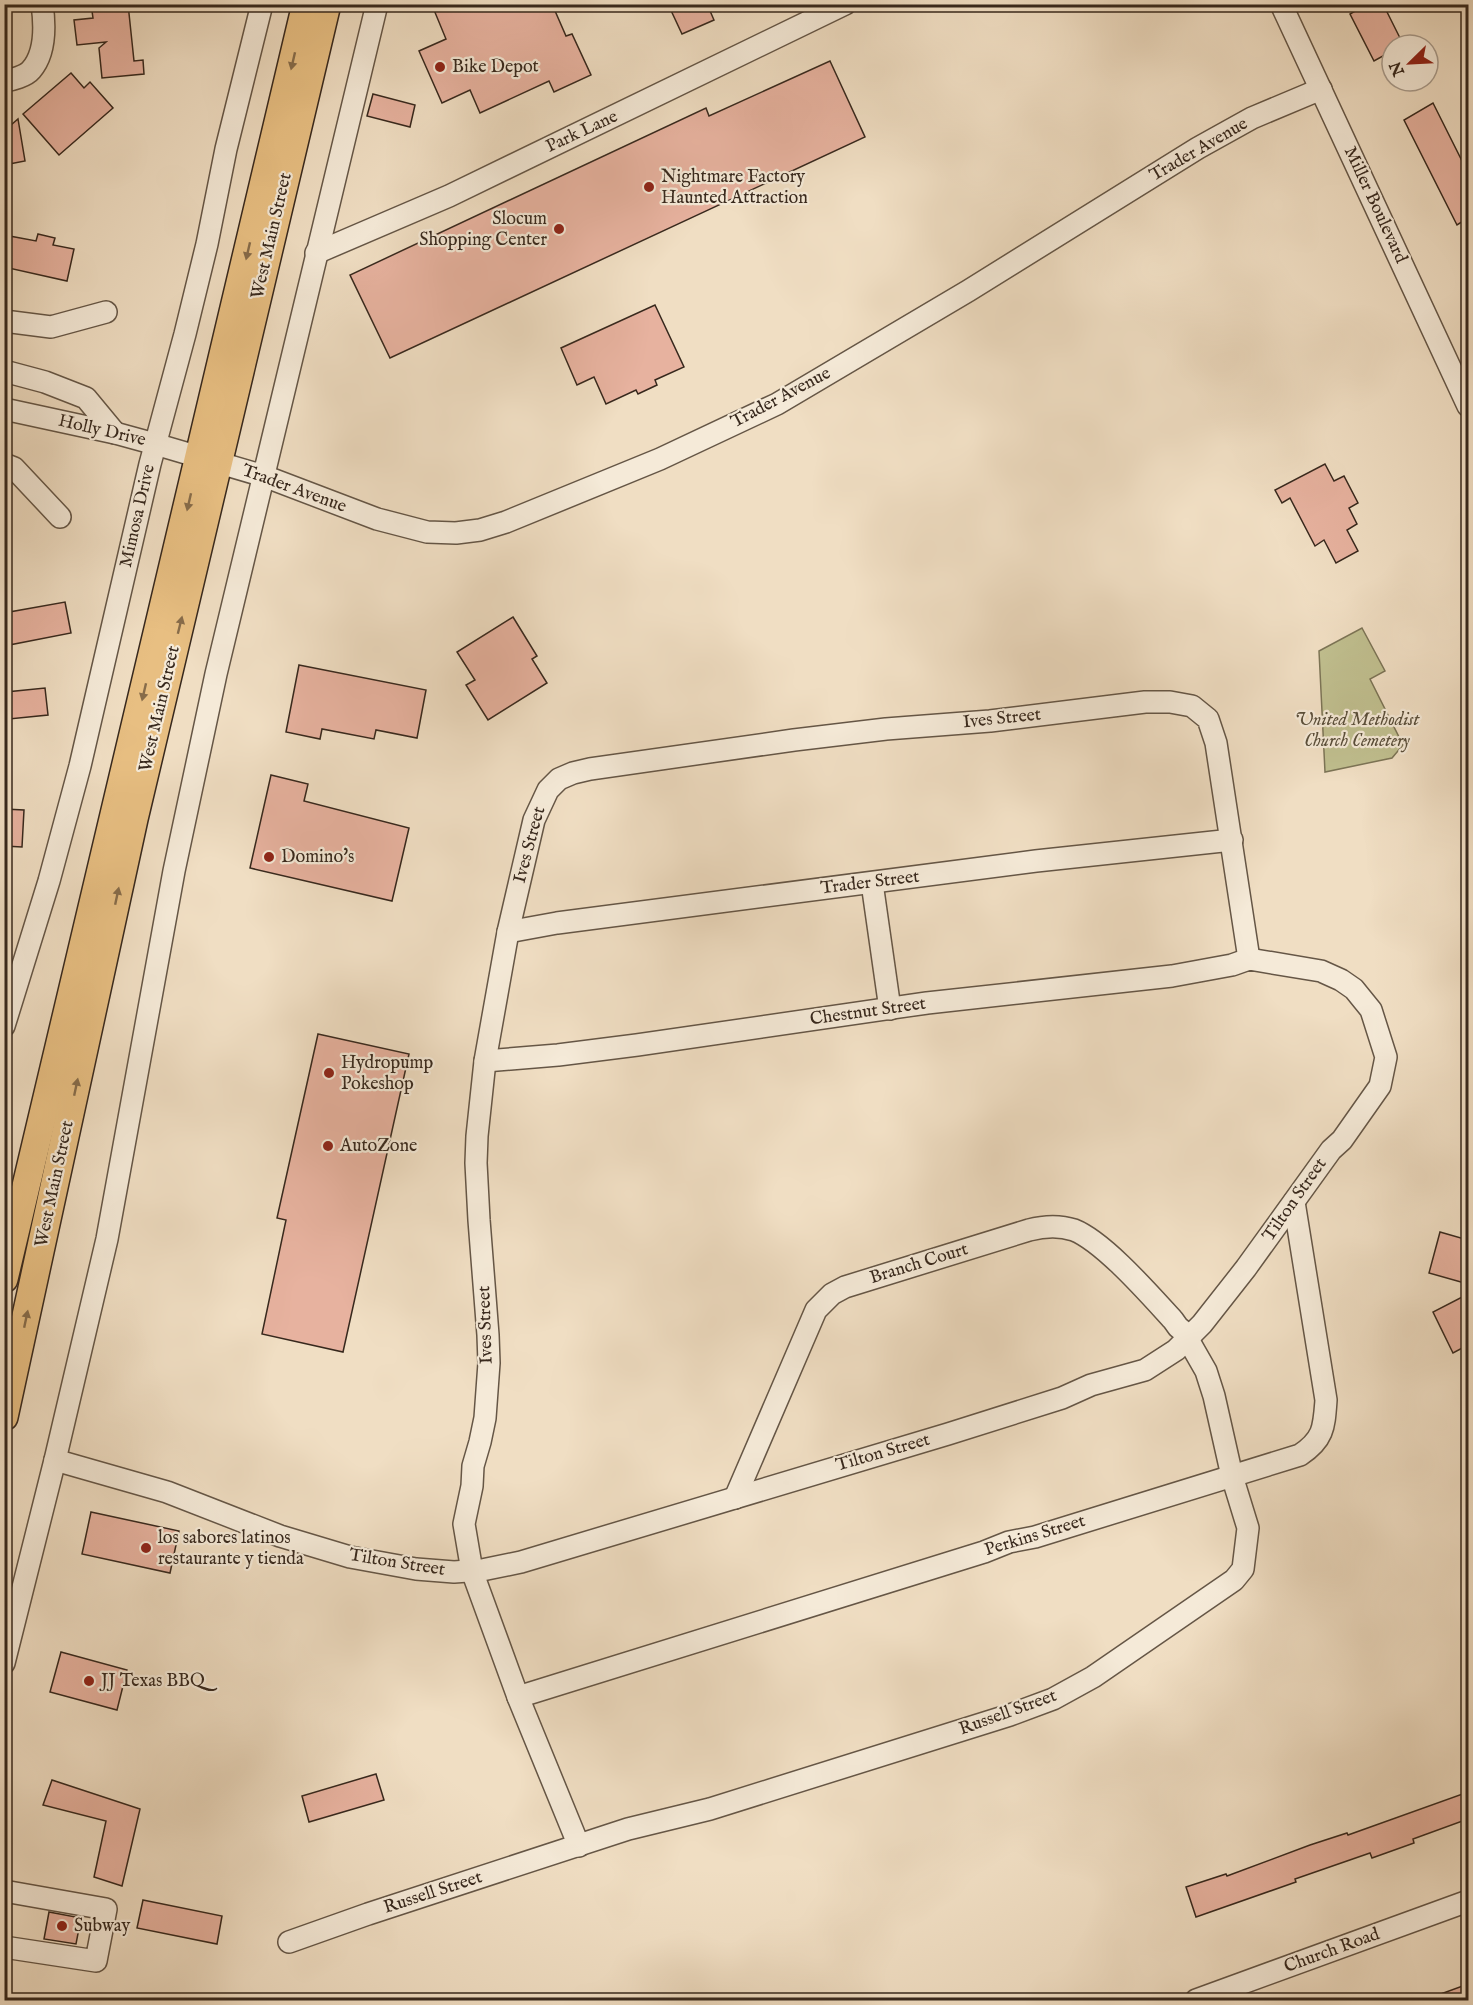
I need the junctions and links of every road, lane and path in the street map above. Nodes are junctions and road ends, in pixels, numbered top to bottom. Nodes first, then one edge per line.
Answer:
1 (42, 4) edge
2 (262, 4) edge
3 (306, 4) edge
4 (327, 4) edge
5 (376, 4) edge
6 (845, 4) edge
7 (1281, 4) edge
8 (4, 81) edge
9 (1321, 89) junction
10 (316, 254) junction
11 (106, 312) dead end
12 (4, 321) edge
13 (4, 371) edge
14 (1468, 406) edge
15 (4, 409) edge
16 (115, 432) junction
17 (155, 444) junction
18 (209, 460) junction
19 (4, 464) edge
20 (264, 476) junction
21 (60, 517) dead end
22 (1232, 840) junction
23 (872, 883) junction
24 (508, 932) junction
25 (1249, 958) junction
26 (890, 1009) junction
27 (4, 1026) edge
28 (485, 1061) junction
29 (1294, 1202) junction
30 (4, 1279) edge
31 (1190, 1337) junction
32 (4, 1417) edge
33 (55, 1460) junction
34 (1232, 1476) junction
35 (735, 1498) junction
36 (472, 1571) junction
37 (4, 1663) edge
38 (518, 1697) junction
39 (579, 1846) junction
40 (4, 1891) edge
41 (1468, 1901) edge
42 (289, 1942) dead end
43 (4, 1947) edge
44 (1196, 2001) edge

1 - 8 street
2 - 17 street, Mimosa Drive
3 -> 18 main road, West Main Street
4 - 18 main road, West Main Street
5 - 10 street
6 - 10 street, Park Lane
7 - 9 street, Miller Boulevard
9 - 14 street, Miller Boulevard
9 - 20 street, Trader Avenue
10 - 20 street
11 - 12 street
13 - 16 street
15 - 16 street, Holly Drive
16 - 17 street, Holly Drive
17 - 18 street, Holly Drive
17 - 27 street, Mimosa Drive
18 - 20 street, Trader Avenue
18 -> 30 main road, West Main Street
32 -> 18 main road, West Main Street
19 - 21 street
20 - 33 street
22 - 23 street, Trader Street
22 - 24 street, Ives Street
22 - 25 street, Ives Street
23 - 24 street, Trader Street
23 - 26 street
24 - 28 street, Ives Street
25 - 26 street, Chestnut Street
25 - 29 street, Tilton Street
26 - 28 street, Chestnut Street
28 - 36 street, Ives Street
29 - 31 street, Tilton Street
29 - 34 street, Perkins Street
31 - 34 street, Russell Street
31 - 35 street, Tilton Street
31 - 35 street, Branch Court
33 - 36 street, Tilton Street
33 - 37 street
34 - 38 street, Perkins Street
34 - 39 street, Russell Street
35 - 36 street, Tilton Street
36 - 38 street, Ives Street
38 - 39 street
39 - 42 street, Russell Street
40 - 43 street
41 - 44 street, Church Road

